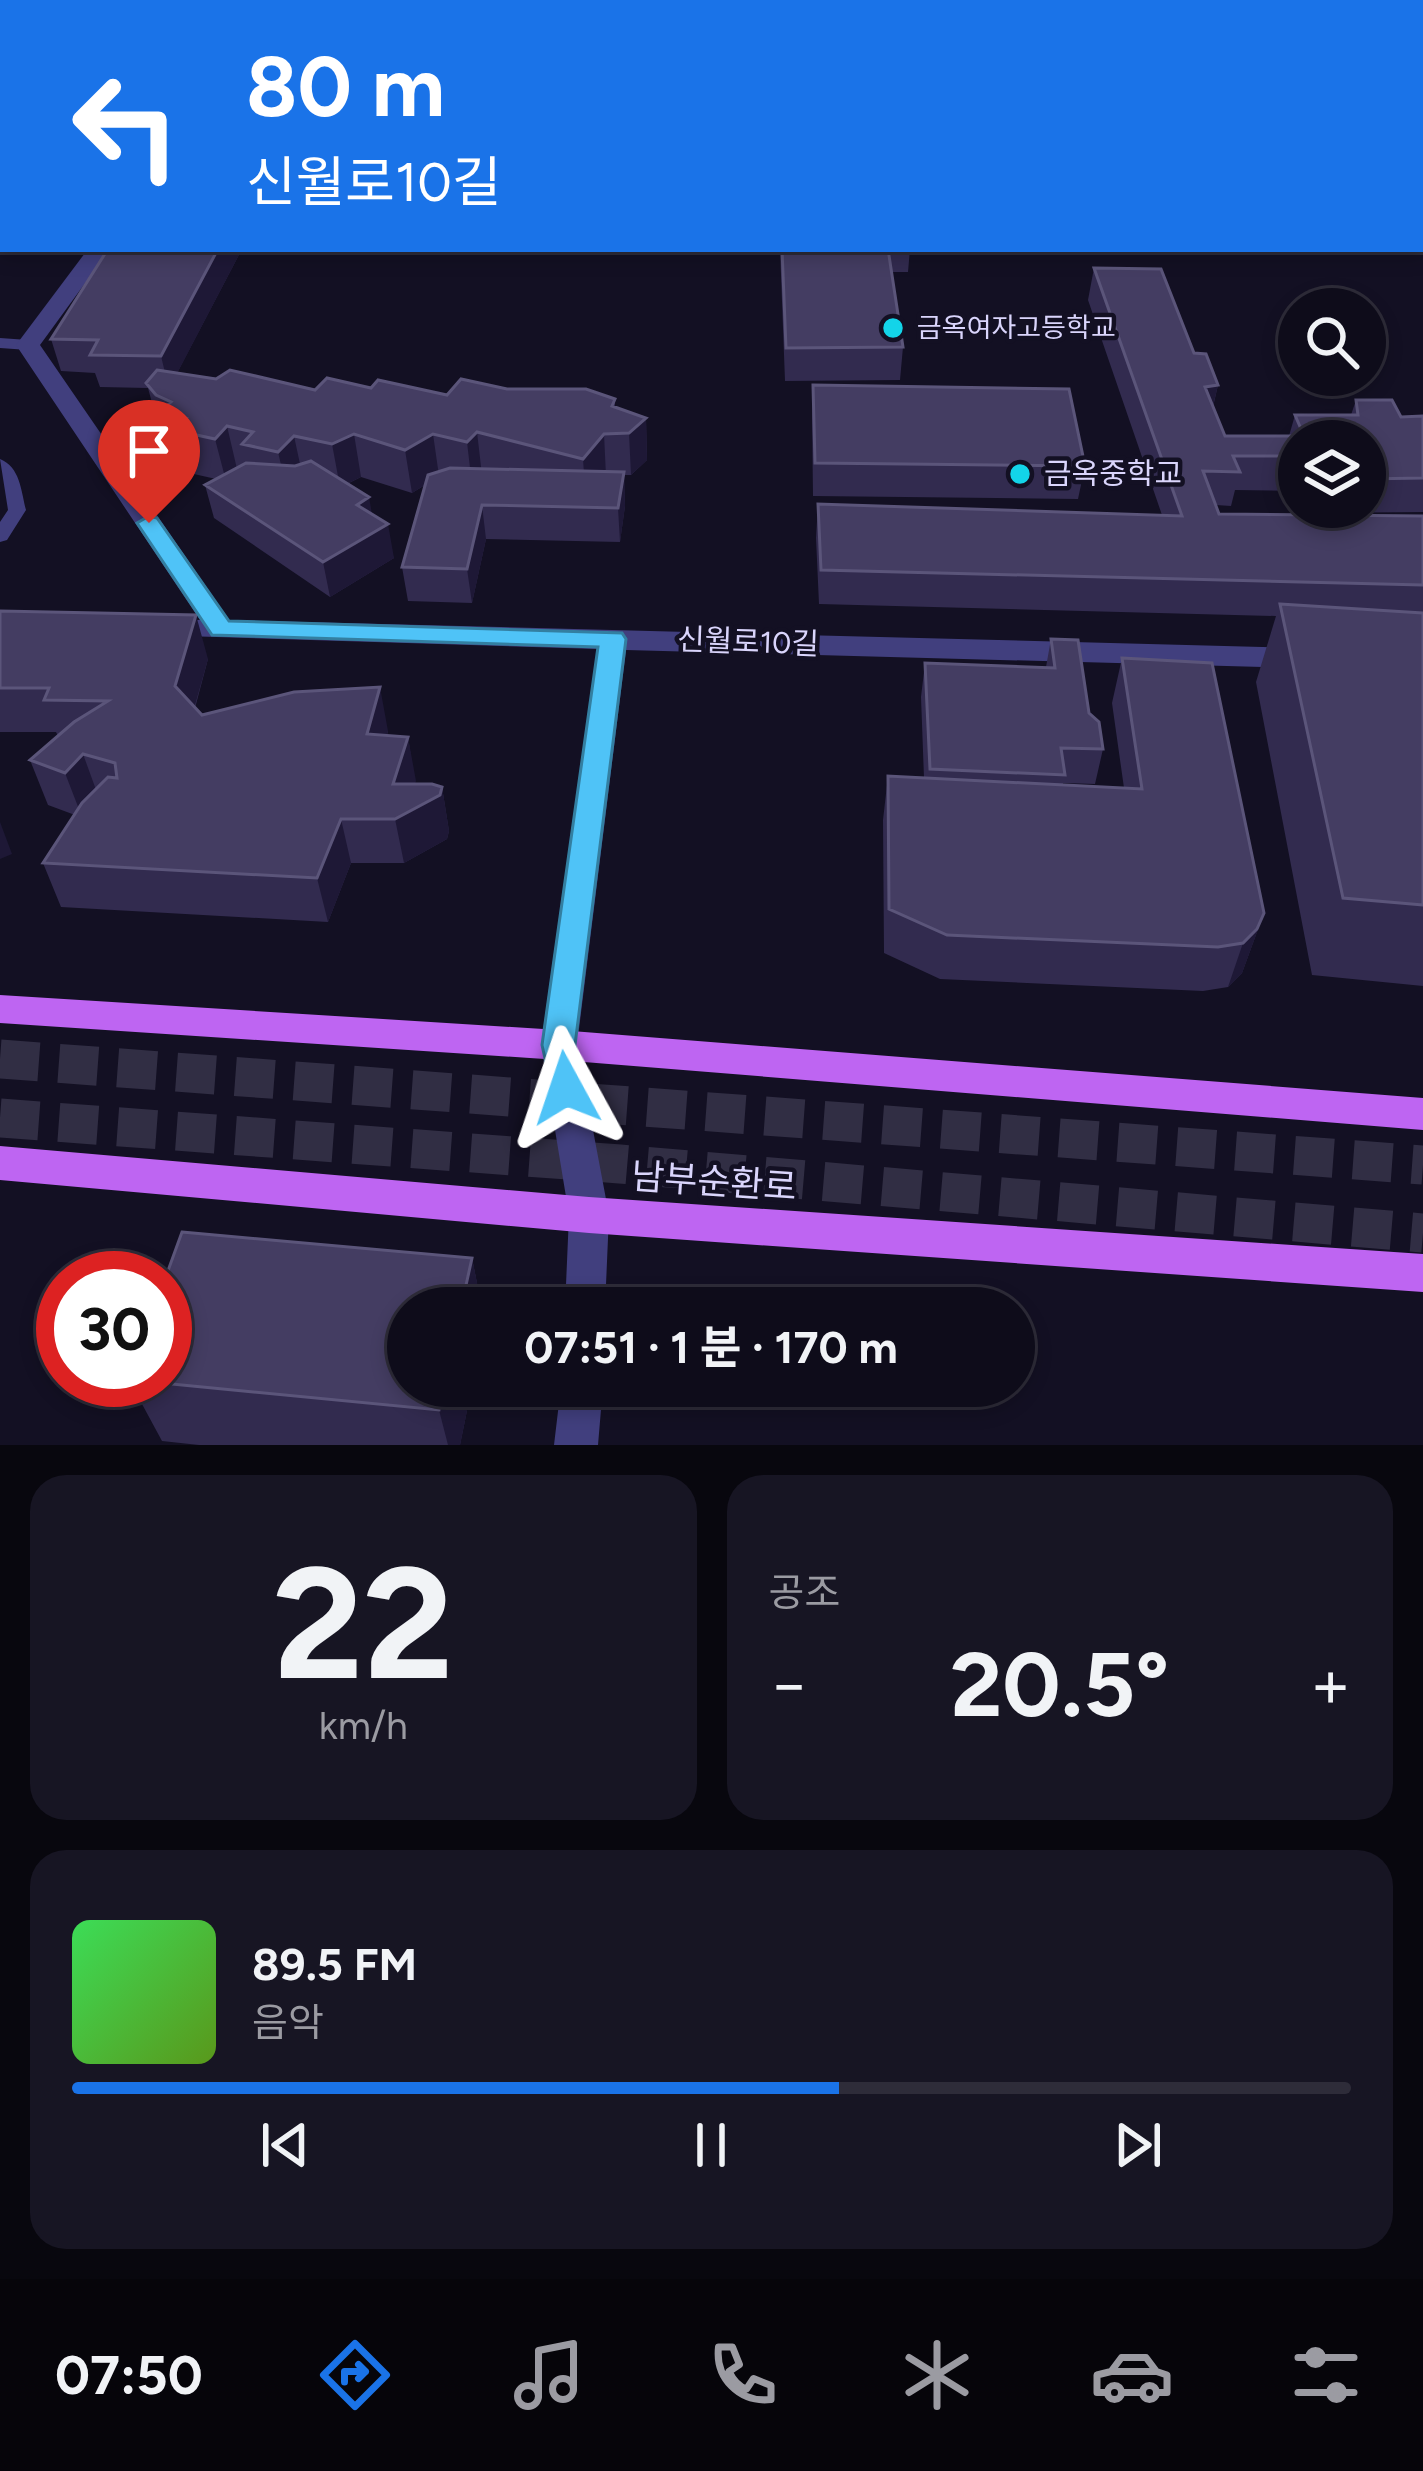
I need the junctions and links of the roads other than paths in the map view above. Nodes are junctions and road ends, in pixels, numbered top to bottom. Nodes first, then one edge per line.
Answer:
1 (97, 252) edge
2 (0, 343) edge
3 (28, 345) junction
4 (0, 464) edge
5 (0, 536) edge
6 (133, 628) edge
7 (221, 629) junction
8 (613, 639) junction
9 (1329, 659) edge
10 (0, 1009) edge
11 (559, 1045) junction
12 (1423, 1114) edge
13 (0, 1162) edge
14 (589, 1214) junction
15 (1423, 1274) edge
16 (586, 1287) edge
17 (580, 1407) edge
18 (575, 1445) edge

1 - 3 street
2 - 3 lane
3 - 7 street
4 - 5 lane
6 - 7 street, 신월로10길
7 - 8 street, 신월로10길
8 - 9 street, 신월로10길
8 - 11 street
10 - 11 main road
11 - 12 main road
11 - 14 street
13 - 14 main road, 남부순환로
14 - 15 main road, 남부순환로
14 - 16 street
17 - 18 street

